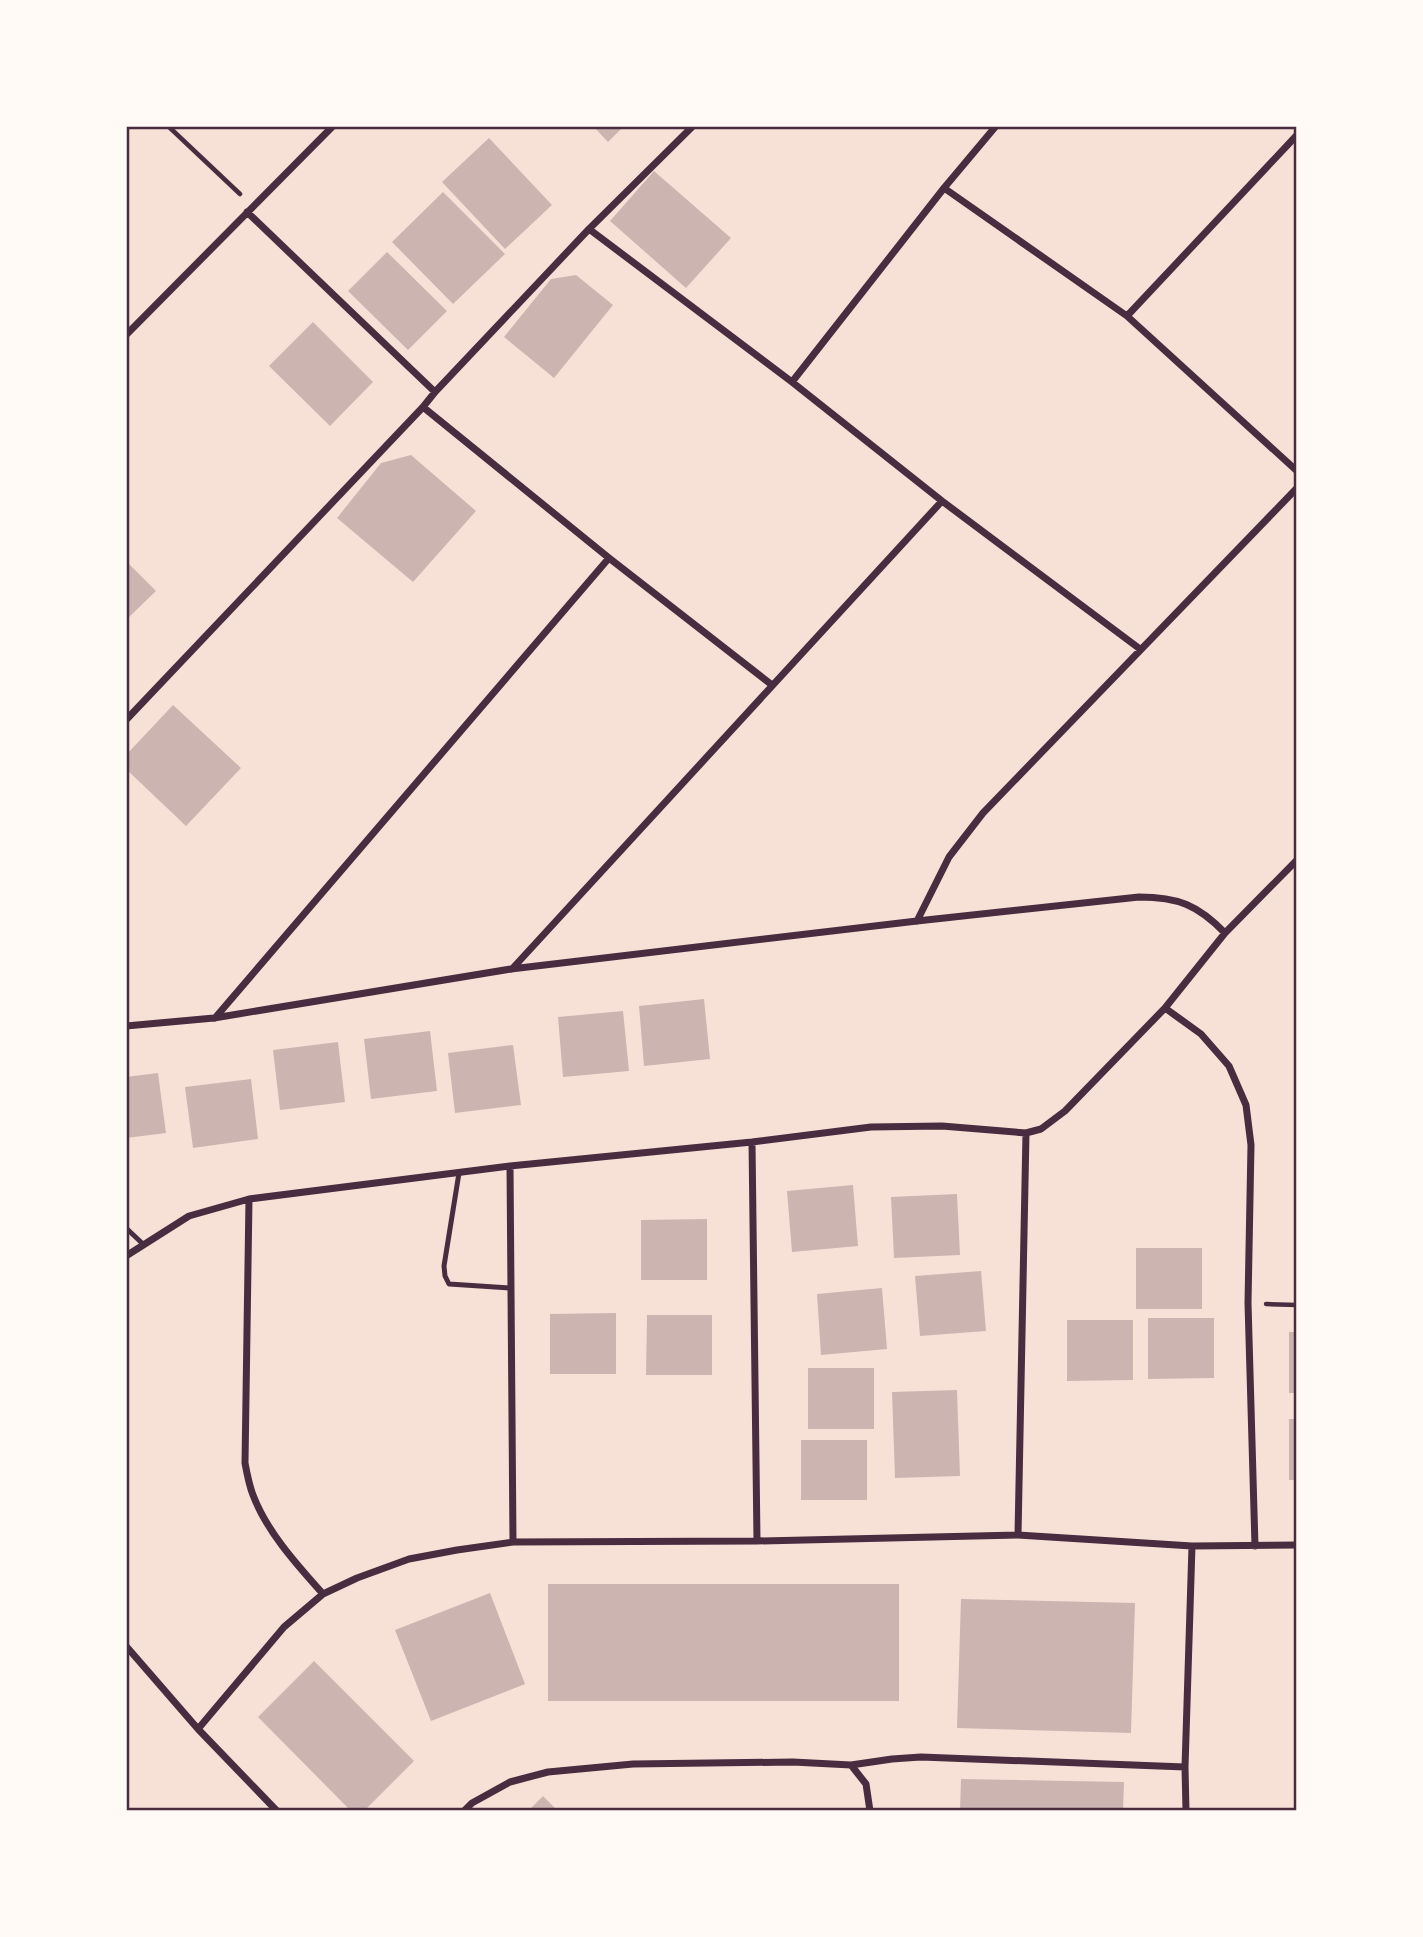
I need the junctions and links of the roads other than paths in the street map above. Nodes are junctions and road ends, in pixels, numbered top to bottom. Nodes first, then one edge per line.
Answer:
1 (333, 126) edge
2 (693, 126) edge
3 (996, 126) edge
4 (1297, 135) edge
5 (944, 188) junction
6 (247, 212) junction
7 (589, 229) junction
8 (1127, 316) junction
9 (126, 335) edge
10 (792, 382) junction
11 (435, 392) junction
12 (424, 407) junction
13 (1297, 471) edge
14 (1297, 488) edge
15 (942, 502) junction
16 (609, 558) junction
17 (1140, 649) junction
18 (772, 685) junction
19 (126, 720) edge
20 (1297, 860) edge
21 (918, 921) junction
22 (1226, 933) junction
23 (511, 969) junction
24 (1165, 1008) junction
25 (214, 1018) junction
26 (126, 1026) edge
27 (1026, 1133) junction
28 (752, 1142) junction
29 (510, 1166) junction
30 (458, 1173) junction
31 (249, 1199) junction
32 (126, 1228) edge
33 (144, 1245) junction
34 (126, 1256) edge
35 (511, 1289) junction
36 (1018, 1535) junction
37 (757, 1541) junction
38 (513, 1542) junction
39 (1297, 1545) edge
40 (1192, 1546) junction
41 (1255, 1546) junction
42 (323, 1594) junction
43 (126, 1646) edge
44 (198, 1729) junction
45 (851, 1765) junction
46 (1185, 1767) junction
47 (277, 1811) edge
48 (464, 1811) edge
49 (870, 1811) edge
50 (1186, 1811) edge

1 - 6 street
2 - 7 street
3 - 5 street
4 - 8 street
5 - 8 street
5 - 10 street
6 - 9 street
6 - 11 street
7 - 10 street
7 - 11 street
8 - 13 street
10 - 15 street
11 - 12 street
12 - 16 street
12 - 19 street
14 - 17 street
15 - 17 street
15 - 18 street
16 - 18 street
16 - 25 street
17 - 21 street
18 - 23 street
20 - 22 street
21 - 22 street
21 - 23 street
22 - 24 street
23 - 25 street
24 - 27 street
24 - 41 street
25 - 26 street
27 - 28 street
27 - 36 street
28 - 29 street
28 - 37 street
29 - 30 street
29 - 35 street
30 - 31 street
30 - 35 lane
31 - 33 street
31 - 42 street
32 - 33 lane
33 - 34 street
35 - 38 street
36 - 37 street
36 - 40 street
37 - 38 street
38 - 42 street
39 - 41 street
40 - 41 street
40 - 46 street
42 - 44 street
43 - 44 street
44 - 47 street
45 - 46 street
45 - 48 street
45 - 49 street
46 - 50 street

